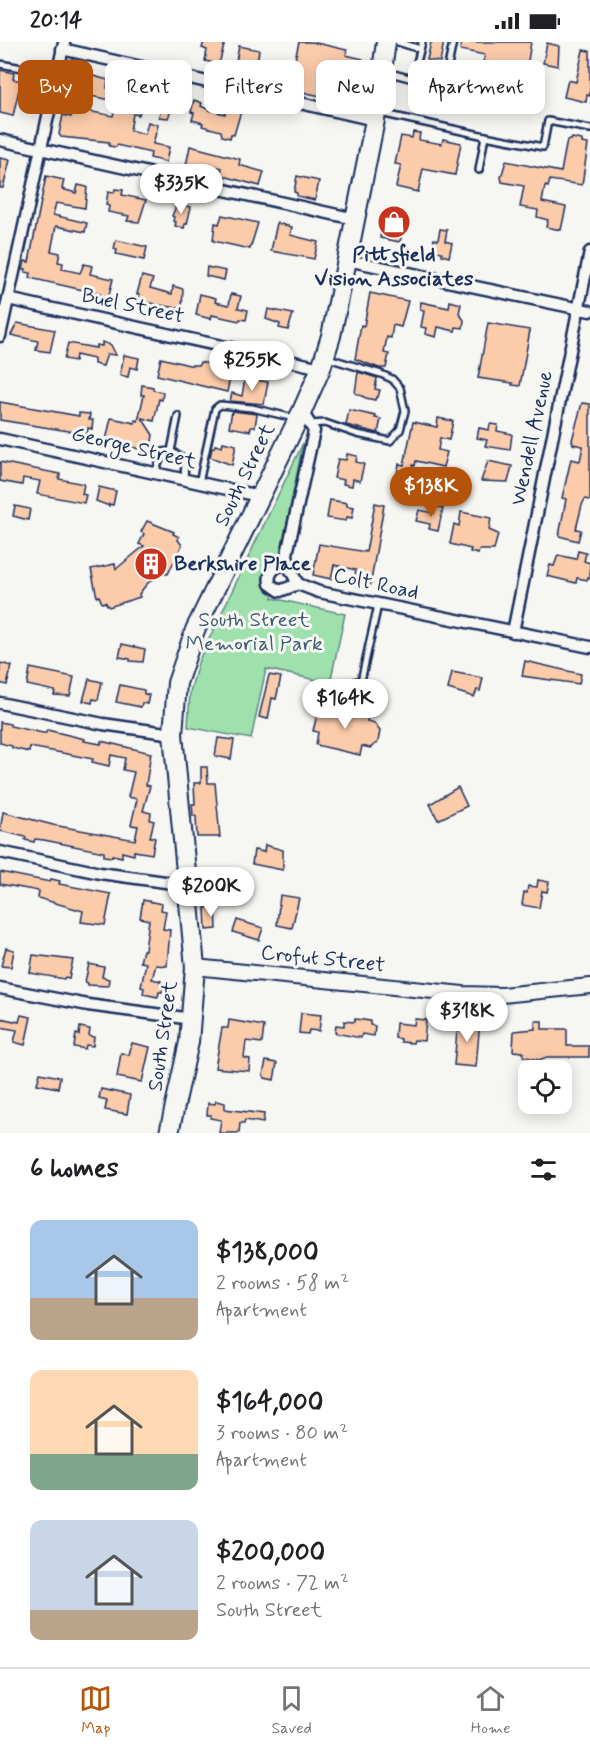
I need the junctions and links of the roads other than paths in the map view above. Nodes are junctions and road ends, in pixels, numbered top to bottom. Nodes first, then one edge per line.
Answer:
1 (386, 42) edge
2 (398, 42) edge
3 (422, 42) edge
4 (453, 42) edge
5 (63, 45) edge
6 (420, 49) junction
7 (59, 60) edge
8 (393, 60) edge
9 (418, 60) edge
10 (449, 60) edge
11 (0, 64) edge
12 (18, 67) edge
13 (47, 114) edge
14 (377, 116) junction
15 (590, 129) edge
16 (484, 136) junction
17 (0, 140) edge
18 (40, 148) junction
19 (479, 170) dead end
20 (355, 219) junction
21 (590, 252) edge
22 (347, 260) junction
23 (8, 299) junction
24 (578, 308) junction
25 (590, 310) edge
26 (0, 336) edge
27 (322, 362) junction
28 (178, 416) dead end
29 (304, 418) junction
30 (0, 439) edge
31 (171, 451) junction
32 (155, 473) junction
33 (184, 480) junction
34 (199, 483) junction
35 (259, 496) junction
36 (287, 562) junction
37 (298, 584) junction
38 (378, 605) junction
39 (513, 632) junction
40 (590, 647) edge
41 (361, 681) junction
42 (0, 703) edge
43 (173, 734) junction
44 (0, 852) edge
45 (187, 885) junction
46 (195, 967) junction
47 (590, 986) edge
48 (0, 988) edge
49 (192, 1019) junction
50 (169, 1133) edge

1 - 14 highway, South Street
2 - 6 lane
2 - 8 highway, South Street
3 - 6 lane
4 - 10 lane
5 - 7 street
5 - 14 street
6 - 9 lane
11 - 12 lane
13 - 18 street
14 - 16 lane
14 - 20 highway, South Street
15 - 16 lane
16 - 19 lane
17 - 18 street
18 - 20 street
18 - 23 street
20 - 22 highway, South Street
21 - 24 street, Wendell Avenue
22 - 24 street
22 - 27 highway, South Street
23 - 26 street
23 - 27 street, Buel Street
24 - 25 street
24 - 39 street, Wendell Avenue
27 - 29 highway, South Street
27 - 29 lane
28 - 31 lane
29 - 34 lane
29 - 35 highway, South Street
29 - 36 street
30 - 32 street, George Street
31 - 32 lane
31 - 33 lane
32 - 33 street, George Street
33 - 34 street, George Street
34 - 35 street, George Street
35 - 43 highway, South Street
36 - 37 street
36 - 37 street
37 - 38 street, Colt Road
38 - 39 street, Colt Road
38 - 41 lane
39 - 40 street, Colt Road
41 - 41 lane
42 - 43 street
43 - 45 highway, South Street
44 - 45 street
45 - 46 highway, South Street
46 - 47 street, Crofut Street
46 - 49 highway, South Street
48 - 49 street
49 - 50 highway, South Street

